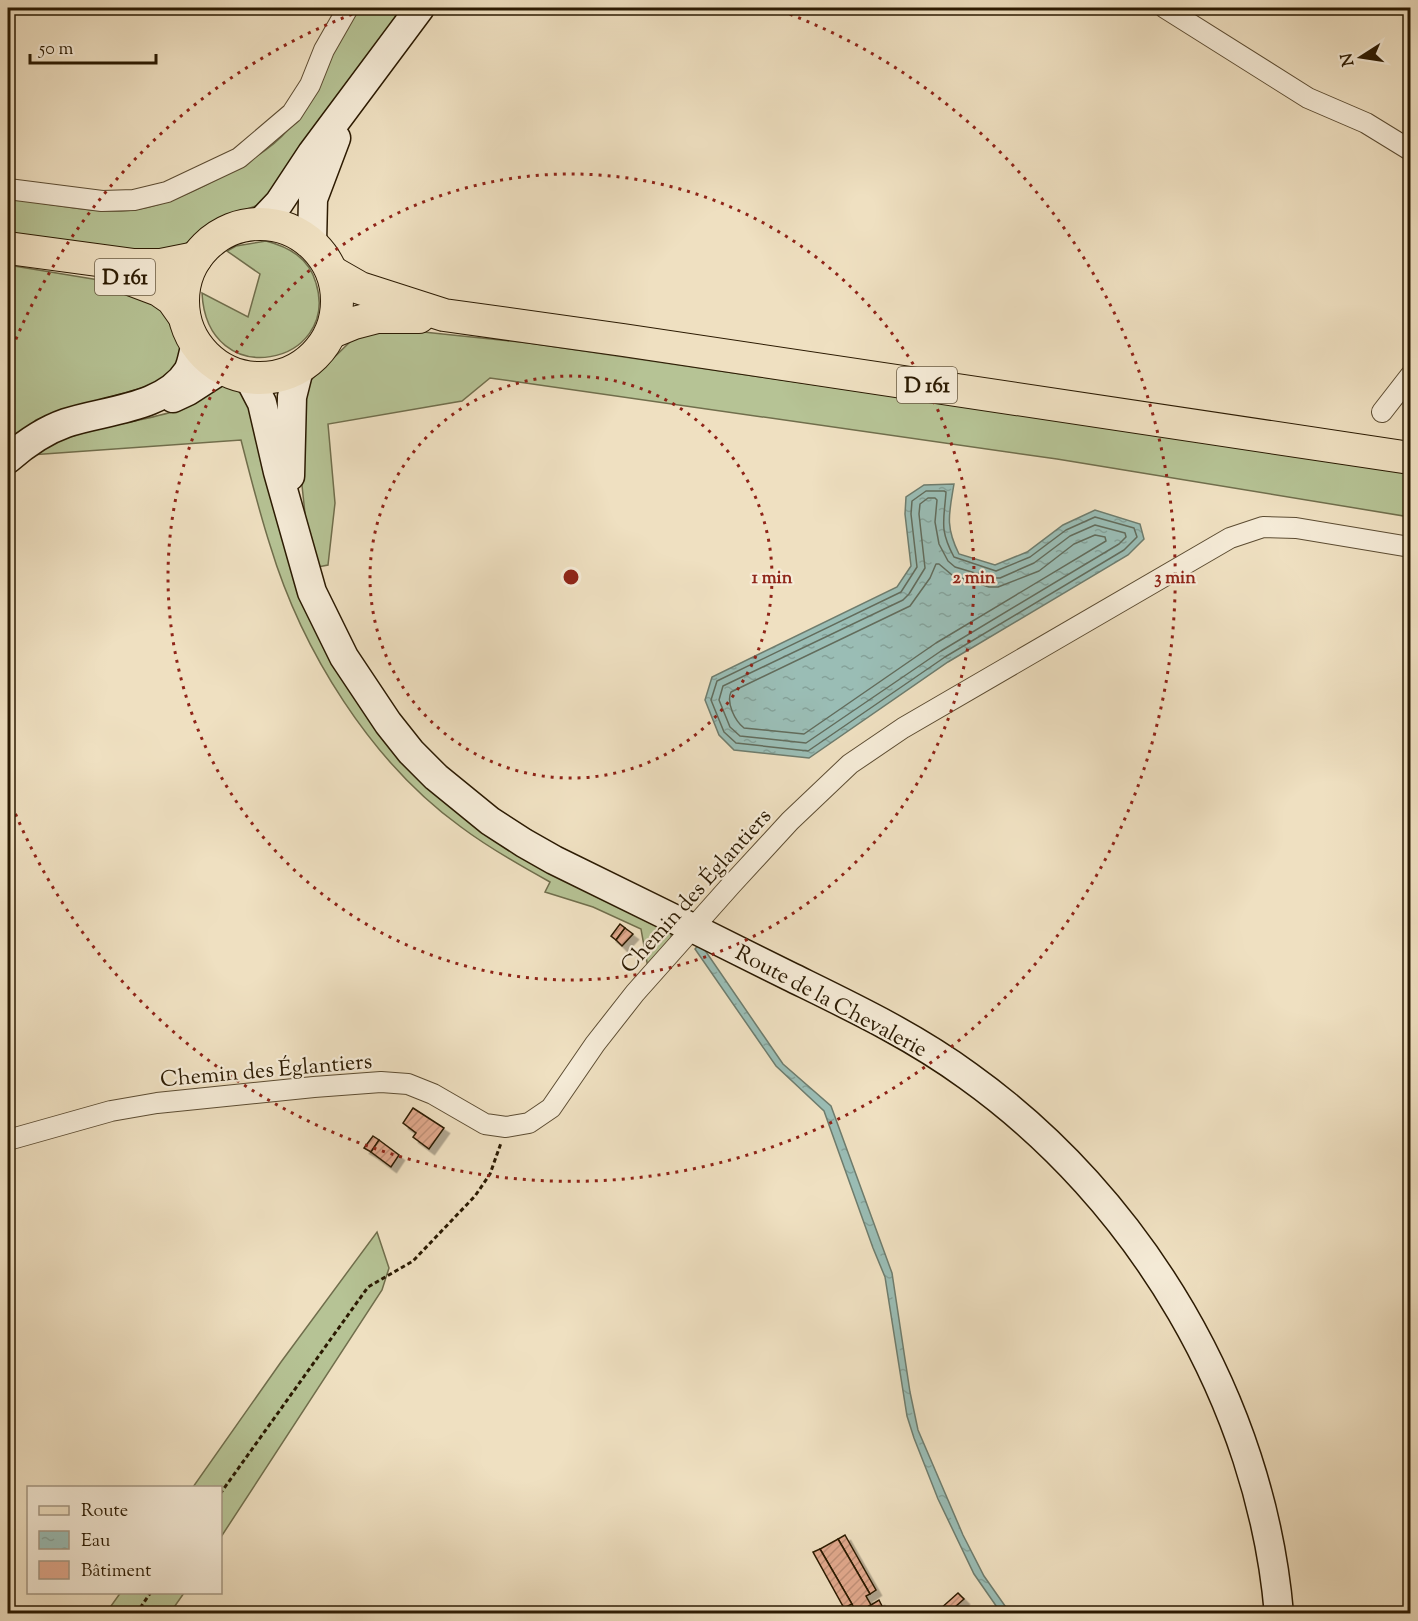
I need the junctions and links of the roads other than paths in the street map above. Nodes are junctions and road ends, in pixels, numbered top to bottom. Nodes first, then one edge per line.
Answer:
1 (348, 8) edge
2 (420, 8) edge
3 (1165, 8) edge
4 (348, 105) junction
5 (1410, 150) edge
6 (8, 189) edge
7 (260, 223) junction
8 (312, 243) junction
9 (8, 248) edge
10 (56, 255) junction
11 (196, 258) junction
12 (332, 272) junction
13 (444, 315) junction
14 (184, 316) junction
15 (332, 332) junction
16 (196, 344) junction
17 (299, 369) junction
18 (235, 373) junction
19 (1410, 376) edge
20 (136, 406) junction
21 (1382, 412) dead end
22 (1410, 458) edge
23 (8, 459) edge
24 (291, 514) junction
25 (1410, 548) edge
26 (693, 928) junction
27 (8, 1140) edge
28 (1279, 1614) edge

1 - 6 street
2 - 4 street
3 - 5 street
4 - 7 street
4 - 8 street
7 - 8 main road
7 - 11 main road
8 - 12 main road
9 - 10 main road, D 161
10 - 11 main road, D 161
10 - 14 main road, D 161
11 - 14 main road
12 - 13 main road, D 161
12 - 15 main road
13 - 15 main road, D 161
13 - 22 main road, D 161
14 - 16 main road
15 - 17 main road
16 - 18 main road
16 - 20 street
17 - 18 main road
17 - 24 street, Route de la Chevalerie
18 - 20 street
18 - 24 street, Route de la Chevalerie
19 - 21 street
20 - 23 street
24 - 26 street, Route de la Chevalerie
25 - 26 street, Chemin des Églantiers
26 - 27 street, Chemin des Églantiers
26 - 28 street, Route de la Chevalerie

